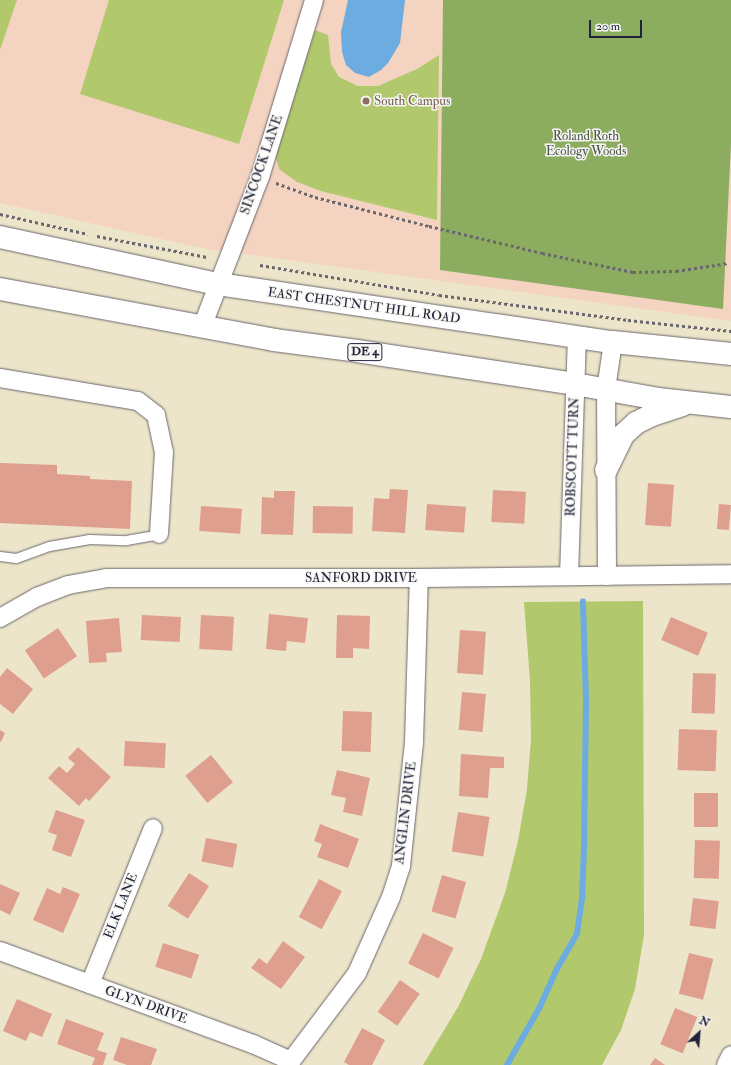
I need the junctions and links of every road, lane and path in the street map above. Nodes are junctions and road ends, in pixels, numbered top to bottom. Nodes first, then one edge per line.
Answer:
1 (314, 0) edge
2 (260, 177) junction
3 (0, 214) edge
4 (0, 237) edge
5 (207, 256) dead end
6 (728, 264) dead end
7 (260, 265) dead end
8 (218, 284) junction
9 (0, 289) edge
10 (202, 327) junction
11 (731, 331) edge
12 (577, 337) junction
13 (613, 342) junction
14 (731, 354) edge
15 (0, 378) edge
16 (575, 384) junction
17 (606, 389) junction
18 (690, 403) junction
19 (731, 407) edge
20 (606, 470) junction
21 (159, 534) joint
22 (0, 556) edge
23 (731, 574) edge
24 (569, 576) junction
25 (607, 576) junction
26 (420, 578) junction
27 (0, 618) edge
28 (153, 828) dead end
29 (0, 951) edge
30 (90, 984) junction
31 (731, 1055) edge
32 (289, 1063) edge
33 (726, 1065) edge

1 - 2 street, SINCOCK LANE
2 - 6 path
2 - 8 street, SINCOCK LANE
3 - 5 path
4 - 8 main road, EAST CHESTNUT HILL ROAD
7 - 11 path
8 - 10 street, SINCOCK LANE
8 - 12 main road, EAST CHESTNUT HILL ROAD
9 - 10 main road, DE 4
10 - 16 main road, DE 4
12 - 13 main road, EAST CHESTNUT HILL ROAD
12 - 16 street, ROBSCOTT TURN
13 - 14 main road, EAST CHESTNUT HILL ROAD
13 - 17 street
15 - 21 street
16 - 17 main road, DE 4
16 - 24 street, ROBSCOTT TURN
17 - 18 main road, DE 4
17 - 20 street
18 - 19 main road, DE 4
18 - 20 main road
20 - 25 street
21 - 22 lane
23 - 25 street, SANFORD DRIVE
24 - 25 street, SANFORD DRIVE
24 - 26 street, SANFORD DRIVE
26 - 27 street, SANFORD DRIVE
26 - 32 street, ANGLIN DRIVE
28 - 30 street, ELK LANE
29 - 30 street, GLYN DRIVE
30 - 32 street, GLYN DRIVE
31 - 33 street

